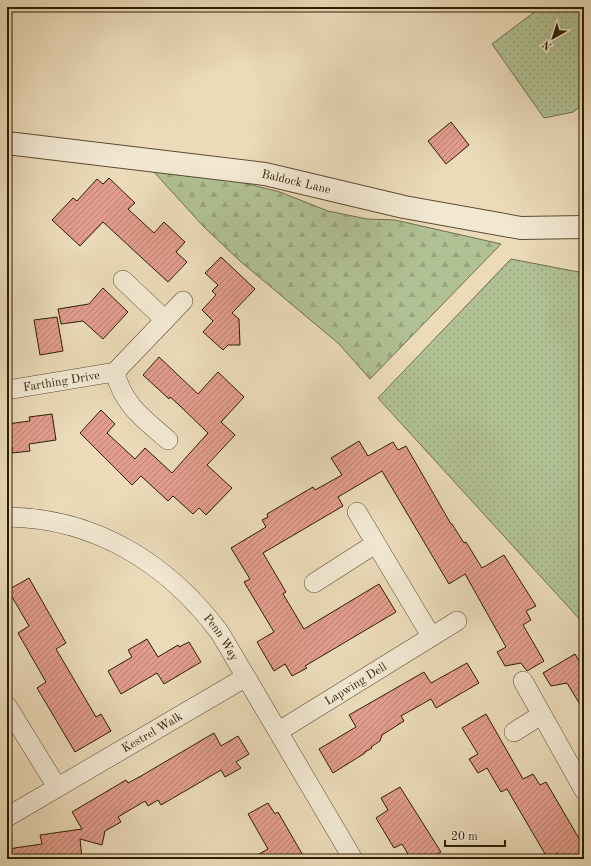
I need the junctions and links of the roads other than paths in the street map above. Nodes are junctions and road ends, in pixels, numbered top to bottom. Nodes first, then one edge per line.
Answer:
1 (7, 142) edge
2 (584, 227) edge
3 (123, 280) dead end
4 (183, 301) dead end
5 (165, 320) junction
6 (115, 372) junction
7 (7, 390) edge
8 (168, 440) dead end
9 (357, 512) dead end
10 (7, 517) edge
11 (375, 544) junction
12 (314, 583) dead end
13 (458, 621) dead end
14 (431, 636) junction
15 (246, 677) junction
16 (523, 681) dead end
17 (7, 706) edge
18 (541, 715) junction
19 (279, 731) junction
20 (514, 732) dead end
21 (57, 787) junction
22 (584, 790) edge
23 (7, 818) edge
24 (353, 859) edge

1 - 2 street, Baldock Lane
3 - 5 street
4 - 5 street, Farthing Drive
5 - 6 street, Farthing Drive
6 - 7 street, Farthing Drive
6 - 8 street, Farthing Drive
9 - 11 street
10 - 15 street, Penn Way
11 - 12 street
11 - 14 street
13 - 14 street, Lapwing Dell
14 - 19 street, Lapwing Dell
15 - 19 street, Penn Way
15 - 21 street, Kestrel Walk
16 - 18 street
17 - 21 street
18 - 20 street
18 - 22 street
19 - 24 street, Penn Way
21 - 23 street, Kestrel Walk

